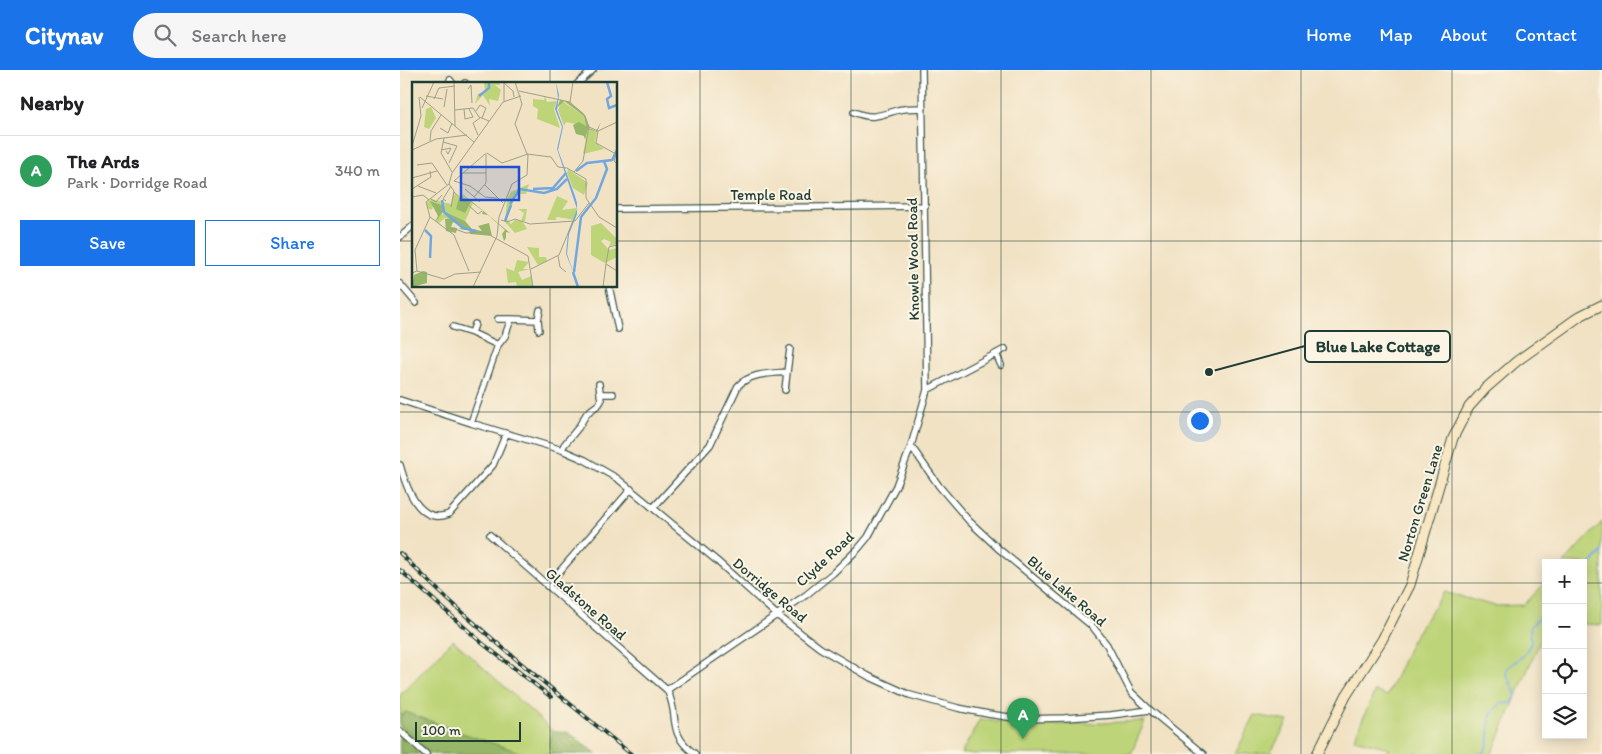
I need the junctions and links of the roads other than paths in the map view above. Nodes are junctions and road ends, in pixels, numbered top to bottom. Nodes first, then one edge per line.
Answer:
1 (593, 70) edge
2 (922, 70) edge
3 (579, 82) edge
4 (923, 108) junction
5 (854, 112) dead end
6 (925, 206) junction
7 (618, 209) edge
8 (412, 227) edge
9 (400, 237) edge
10 (400, 284) edge
11 (609, 288) edge
12 (416, 303) dead end
13 (1602, 305) edge
14 (540, 310) dead end
15 (498, 319) dead end
16 (511, 319) junction
17 (538, 320) junction
18 (475, 324) dead end
19 (453, 328) dead end
20 (618, 329) dead end
21 (539, 330) dead end
22 (472, 333) junction
23 (498, 345) junction
24 (1005, 349) dead end
25 (790, 350) dead end
26 (996, 354) junction
27 (1001, 365) dead end
28 (787, 372) junction
29 (599, 384) dead end
30 (785, 390) dead end
31 (927, 390) junction
32 (600, 394) junction
33 (613, 394) dead end
34 (400, 400) edge
35 (471, 423) junction
36 (506, 434) junction
37 (911, 446) junction
38 (562, 450) junction
39 (400, 465) edge
40 (631, 489) junction
41 (652, 508) junction
42 (490, 534) dead end
43 (547, 586) junction
44 (778, 615) junction
45 (668, 690) junction
46 (1150, 710) junction
47 (400, 731) edge
48 (426, 754) edge
49 (695, 754) edge
50 (1203, 754) edge
51 (1317, 754) edge

1 - 3 street
2 - 4 street, Knowle Wood Road
4 - 5 street
4 - 6 street, Knowle Wood Road
6 - 7 street, Temple Road
6 - 31 street, Knowle Wood Road
8 - 9 street
10 - 12 street
11 - 20 street
13 - 51 street, Norton Green Lane
14 - 17 street
15 - 16 street
16 - 17 street
16 - 23 street
17 - 21 street
18 - 22 street
19 - 22 street
22 - 23 street
23 - 35 street
24 - 26 street
25 - 28 street
26 - 27 street
26 - 31 street
28 - 30 street
28 - 41 street
29 - 32 street
31 - 37 street, Knowle Wood Road
32 - 33 street
32 - 38 street
34 - 35 street, Dorridge Road
35 - 36 street, Dorridge Road
36 - 38 street, Dorridge Road
36 - 39 street
37 - 44 street, Clyde Road
37 - 46 street, Blue Lake Road
38 - 40 street, Dorridge Road
40 - 41 street, Dorridge Road
40 - 43 street
41 - 44 street, Dorridge Road
42 - 43 street, Gladstone Road
43 - 45 street, Gladstone Road
44 - 45 street, Clyde Road
44 - 46 street, Dorridge Road
45 - 49 street
46 - 50 street, Blue Lake Road
47 - 48 street

